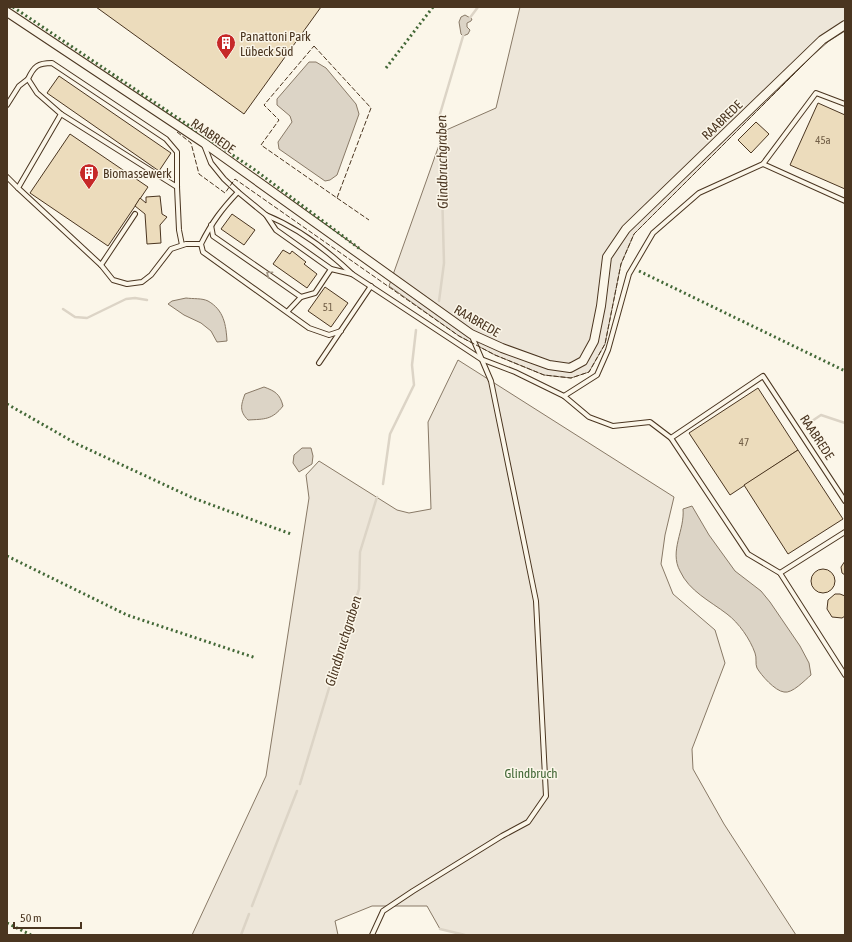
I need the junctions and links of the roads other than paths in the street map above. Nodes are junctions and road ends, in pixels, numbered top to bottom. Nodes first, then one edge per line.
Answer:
1 (7, 12) edge
2 (845, 25) edge
3 (28, 79) junction
4 (845, 104) edge
5 (7, 105) edge
6 (61, 114) junction
7 (204, 143) junction
8 (763, 164) junction
9 (7, 177) edge
10 (176, 187) junction
11 (18, 188) junction
12 (238, 192) junction
13 (845, 201) edge
14 (135, 214) dead end
15 (266, 215) junction
16 (211, 225) junction
17 (201, 244) junction
18 (182, 245) junction
19 (100, 265) junction
20 (331, 269) junction
21 (352, 274) junction
22 (371, 286) junction
23 (301, 297) junction
24 (287, 312) junction
25 (341, 331) junction
26 (471, 334) junction
27 (481, 359) junction
28 (319, 363) dead end
29 (564, 396) junction
30 (671, 438) junction
31 (845, 501) edge
32 (845, 532) edge
33 (780, 573) junction
34 (845, 675) edge
35 (372, 935) edge

1 - 7 street, RAABREDE
2 - 26 street, RAABREDE
3 - 5 lane
3 - 6 lane
3 - 10 lane
4 - 8 lane
6 - 10 lane
6 - 11 lane
7 - 12 lane
7 - 26 street, RAABREDE
8 - 13 lane
8 - 29 lane
9 - 11 lane
10 - 18 lane
11 - 19 lane
12 - 15 lane
12 - 16 lane
14 - 19 lane
15 - 20 lane
15 - 21 lane
16 - 17 lane
23 -> 16 lane
17 - 18 lane
17 - 24 lane
18 - 19 lane
20 - 21 lane
20 - 23 lane
21 - 22 lane
22 - 25 lane
22 - 27 lane
23 - 24 lane
24 - 25 lane
25 - 28 lane
26 - 27 lane
27 - 29 lane
27 - 35 lane
29 - 30 lane
30 - 31 lane, RAABREDE
30 - 33 lane
32 - 33 lane
33 - 34 lane

